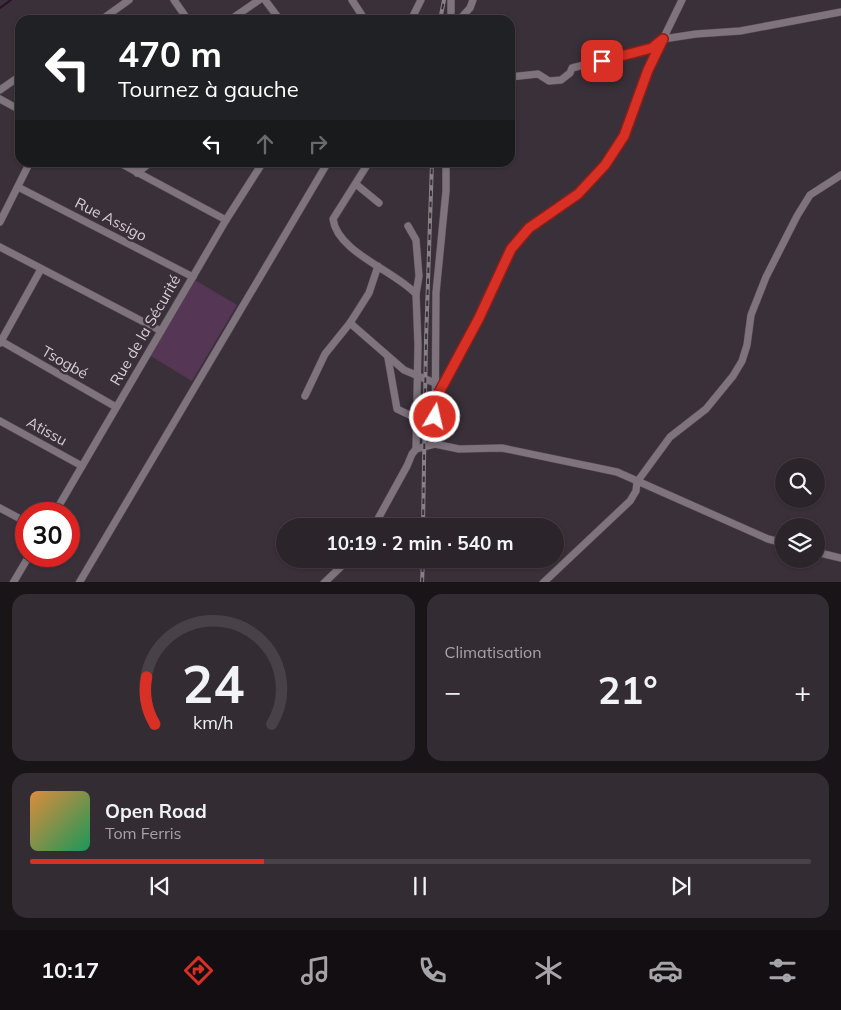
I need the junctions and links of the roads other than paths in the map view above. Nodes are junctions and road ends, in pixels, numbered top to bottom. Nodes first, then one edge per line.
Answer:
1 (130, 0) edge
2 (174, 0) edge
3 (259, 0) edge
4 (265, 0) edge
5 (352, 0) edge
6 (421, 0) edge
7 (451, 0) edge
8 (473, 0) edge
9 (682, 0) edge
10 (841, 12) edge
11 (108, 15) edge
12 (184, 15) edge
13 (237, 15) edge
14 (276, 15) edge
15 (362, 15) edge
16 (414, 15) edge
17 (452, 15) edge
18 (464, 15) edge
19 (663, 39) junction
20 (515, 76) edge
21 (15, 80) edge
22 (0, 90) edge
23 (0, 99) edge
24 (15, 107) edge
25 (28, 167) edge
26 (127, 167) edge
27 (145, 167) edge
28 (260, 167) edge
29 (325, 167) edge
30 (366, 167) edge
31 (446, 167) edge
32 (137, 173) junction
33 (841, 175) edge
34 (357, 184) junction
35 (18, 187) junction
36 (379, 202) dead end
37 (226, 220) junction
38 (0, 222) edge
39 (408, 226) dead end
40 (0, 248) edge
41 (378, 266) junction
42 (41, 269) junction
43 (192, 277) junction
44 (416, 294) junction
45 (350, 323) junction
46 (161, 331) junction
47 (1, 342) edge
48 (388, 358) junction
49 (416, 376) junction
50 (435, 382) junction
51 (305, 396) dead end
52 (435, 400) junction
53 (116, 407) junction
54 (416, 418) junction
55 (0, 421) edge
56 (435, 444) junction
57 (416, 449) junction
58 (82, 466) junction
59 (637, 482) junction
60 (61, 502) edge
61 (0, 508) edge
62 (15, 516) edge
63 (379, 518) edge
64 (775, 541) edge
65 (825, 554) edge
66 (841, 558) edge
67 (22, 567) edge
68 (340, 568) edge
69 (13, 582) edge
70 (79, 582) edge
71 (324, 582) edge
72 (543, 582) edge

1 - 11 street
2 - 12 street
3 - 13 street
4 - 14 street
5 - 15 street
6 - 16 street
7 - 17 street
8 - 18 street
9 - 19 street
10 - 19 street
19 - 20 street
19 - 52 street
21 - 22 street
23 - 24 street
25 - 35 street
26 - 32 street
27 - 32 street
28 - 37 street, Rue de la Sécurité
29 - 70 street
30 - 34 street
31 - 50 street
32 - 37 street
33 - 59 street
34 - 36 street
34 - 41 street
35 - 38 street
35 - 43 street, Rue Assigo
37 - 43 street, Rue de la Sécurité
39 - 44 street
40 - 42 street
41 - 44 street
41 - 45 street
42 - 46 street
42 - 47 street
43 - 46 street, Rue de la Sécurité
44 - 49 street
45 - 48 street
45 - 51 street
46 - 53 street, Rue de la Sécurité
47 - 53 street, Tsogbé
48 - 49 street
48 - 54 street
49 - 50 street
49 - 54 street
50 - 52 street
52 - 56 street
53 - 58 street, Rue de la Sécurité
54 - 57 street
55 - 58 street, Atissu
56 - 57 street
56 - 59 street
57 - 63 street
58 - 60 street, Rue de la Sécurité
59 - 64 street
59 - 72 street
61 - 62 street
65 - 66 street
67 - 69 street
68 - 71 street

